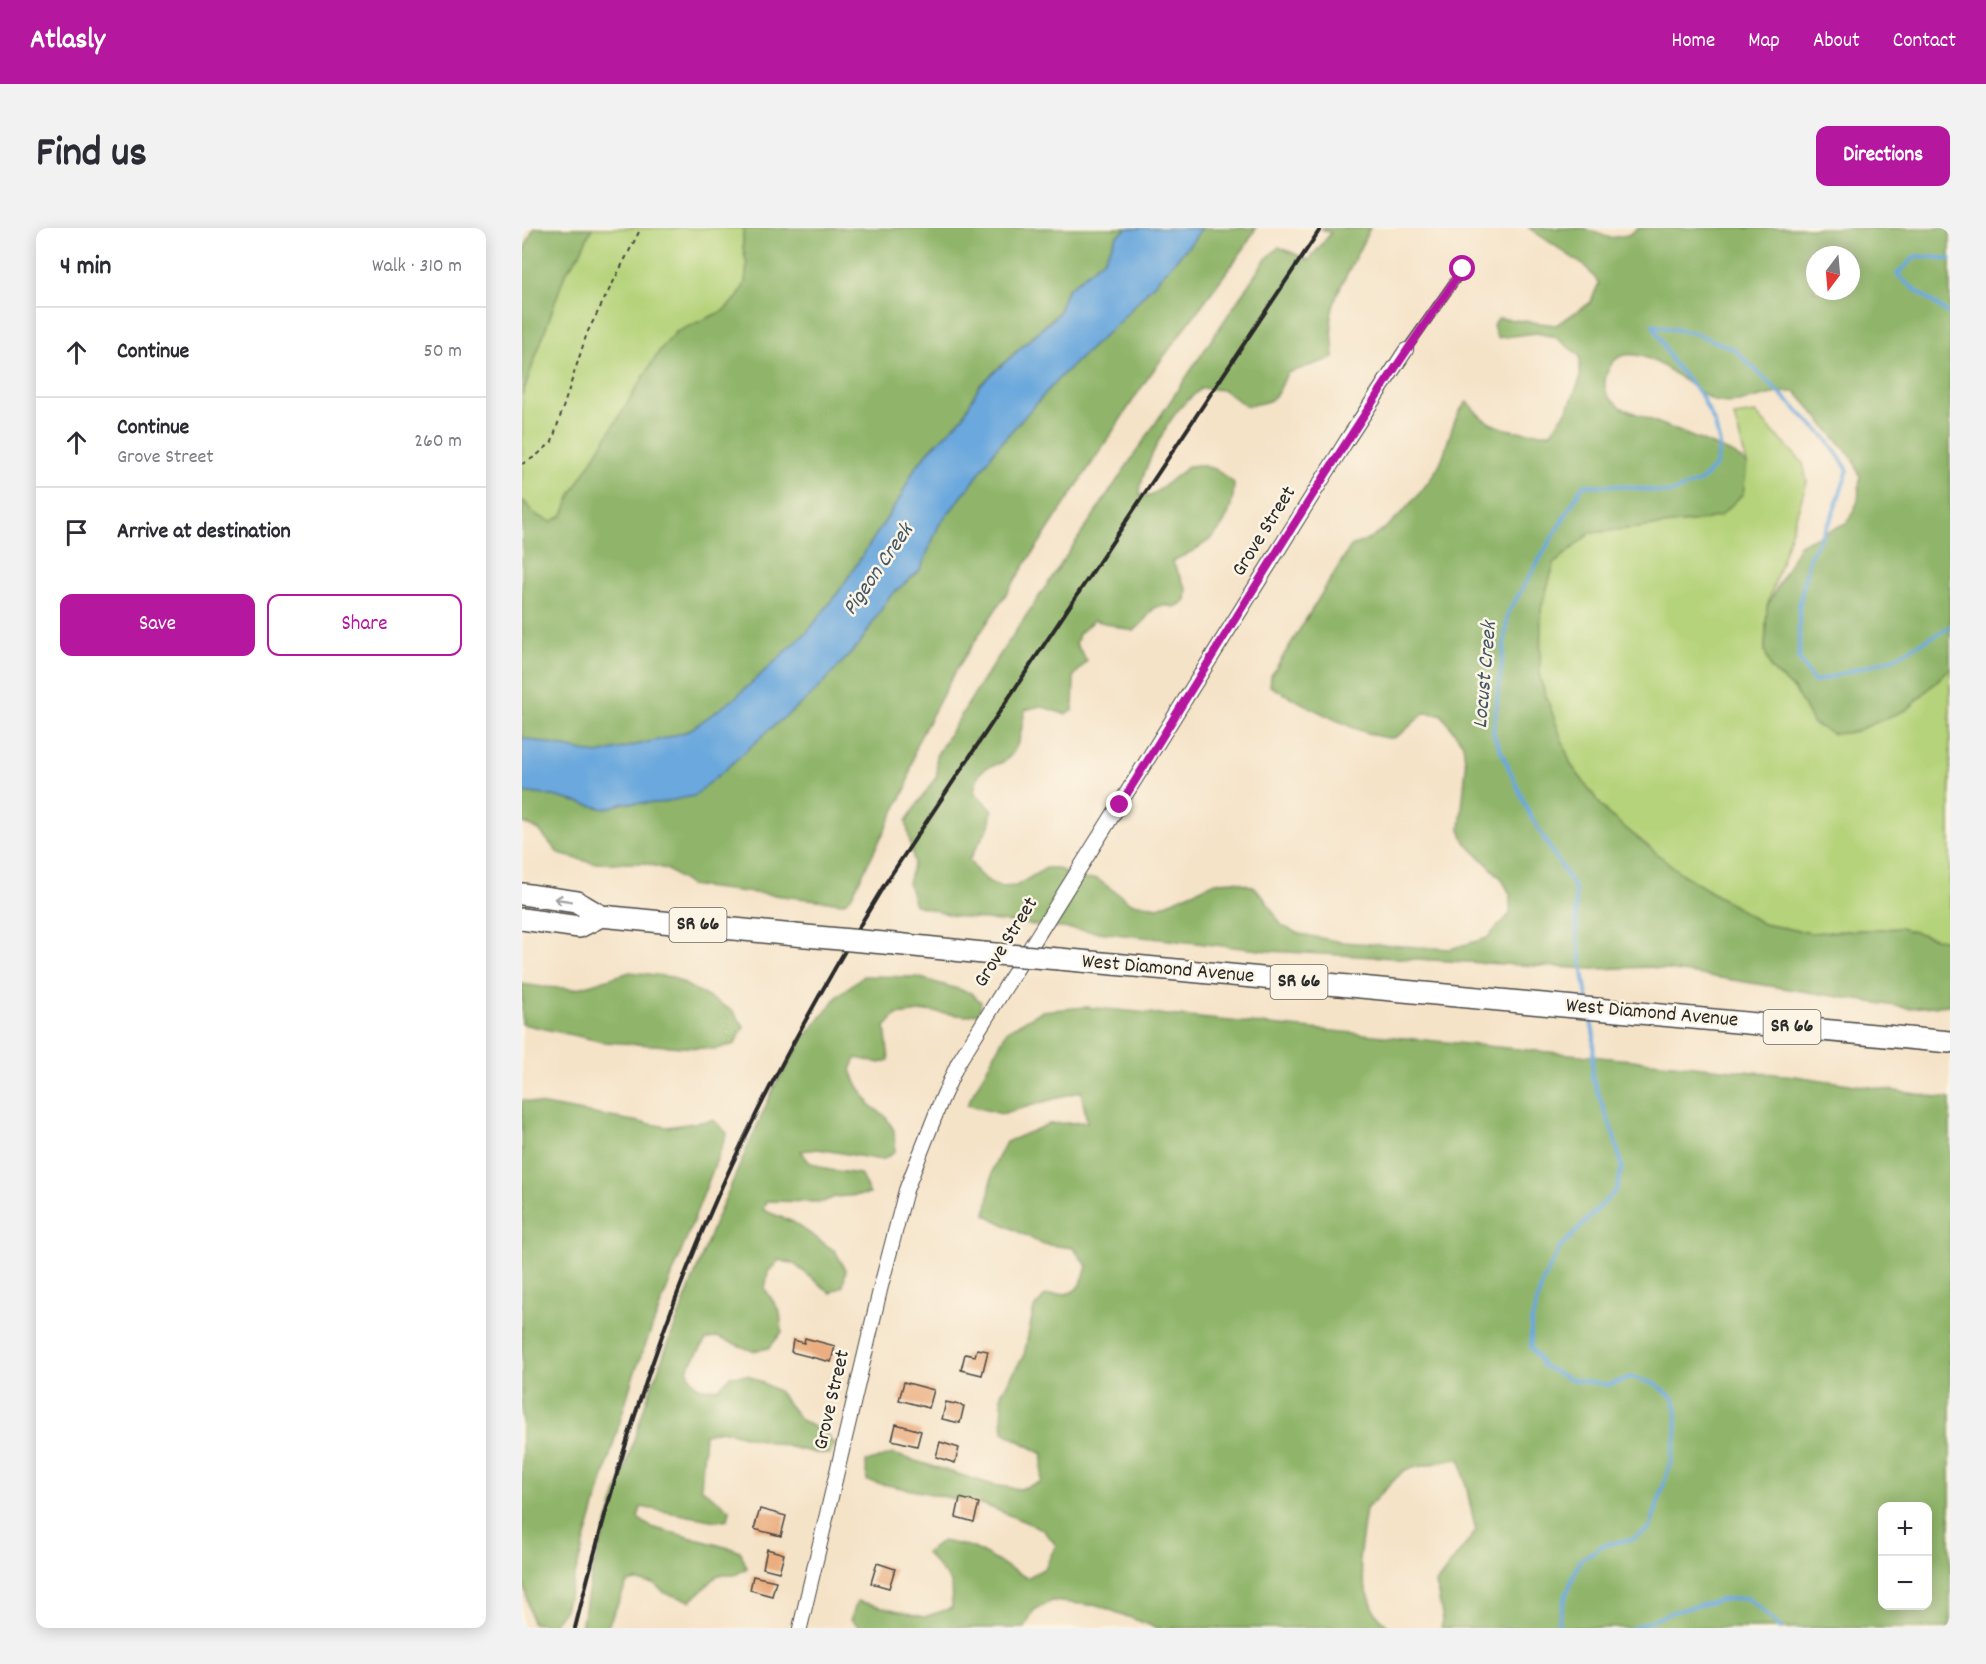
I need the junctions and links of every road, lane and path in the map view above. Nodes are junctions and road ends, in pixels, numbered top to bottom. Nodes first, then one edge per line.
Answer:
1 (641, 228) edge
2 (1463, 269) dead end
3 (1406, 350) joint
4 (522, 464) edge
5 (522, 894) edge
6 (601, 916) junction
7 (522, 919) edge
8 (1950, 1042) edge
9 (801, 1628) edge

1 - 4 path
2 - 3 lane
3 - 9 street, Grove Street
6 -> 5 main road, West Diamond Avenue / SR 66
6 - 7 main road, West Diamond Avenue / SR 66
6 - 8 main road, West Diamond Avenue / SR 66, bridge

